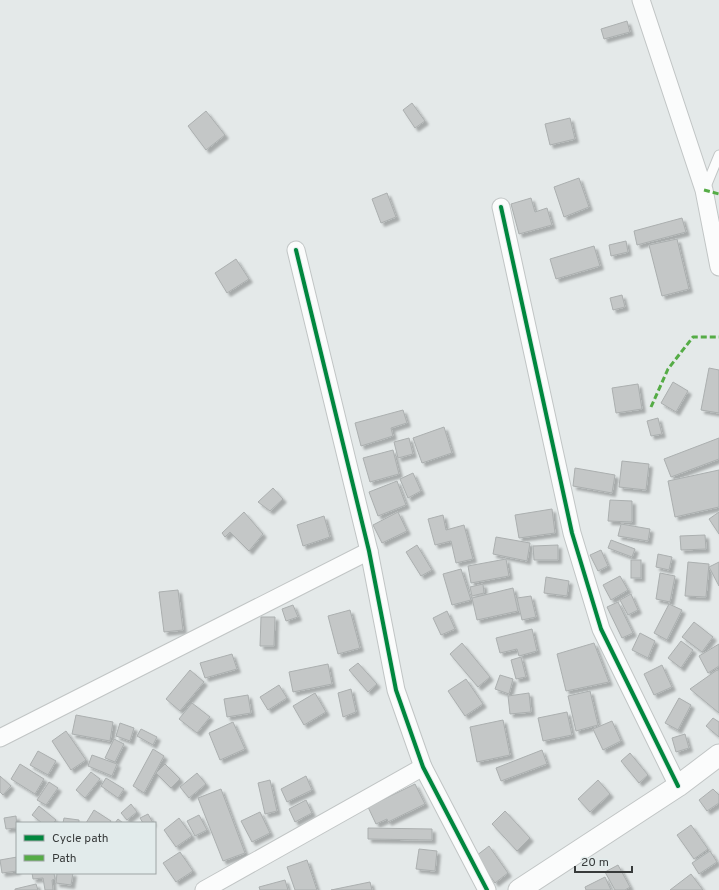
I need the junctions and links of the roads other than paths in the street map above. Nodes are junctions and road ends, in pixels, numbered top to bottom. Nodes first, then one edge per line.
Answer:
1 (641, 0) edge
2 (719, 155) edge
3 (704, 190) junction
4 (501, 207) dead end
5 (296, 250) dead end
6 (719, 268) edge
7 (369, 552) junction
8 (0, 738) edge
9 (719, 755) edge
10 (422, 767) junction
11 (678, 786) junction
12 (204, 890) edge
13 (487, 890) edge
14 (519, 890) edge

1 - 3 street
2 - 3 lane
3 - 6 street
4 - 11 street
5 - 7 street
7 - 8 street
7 - 10 street
9 - 11 street
10 - 12 street
10 - 13 street
11 - 14 street

